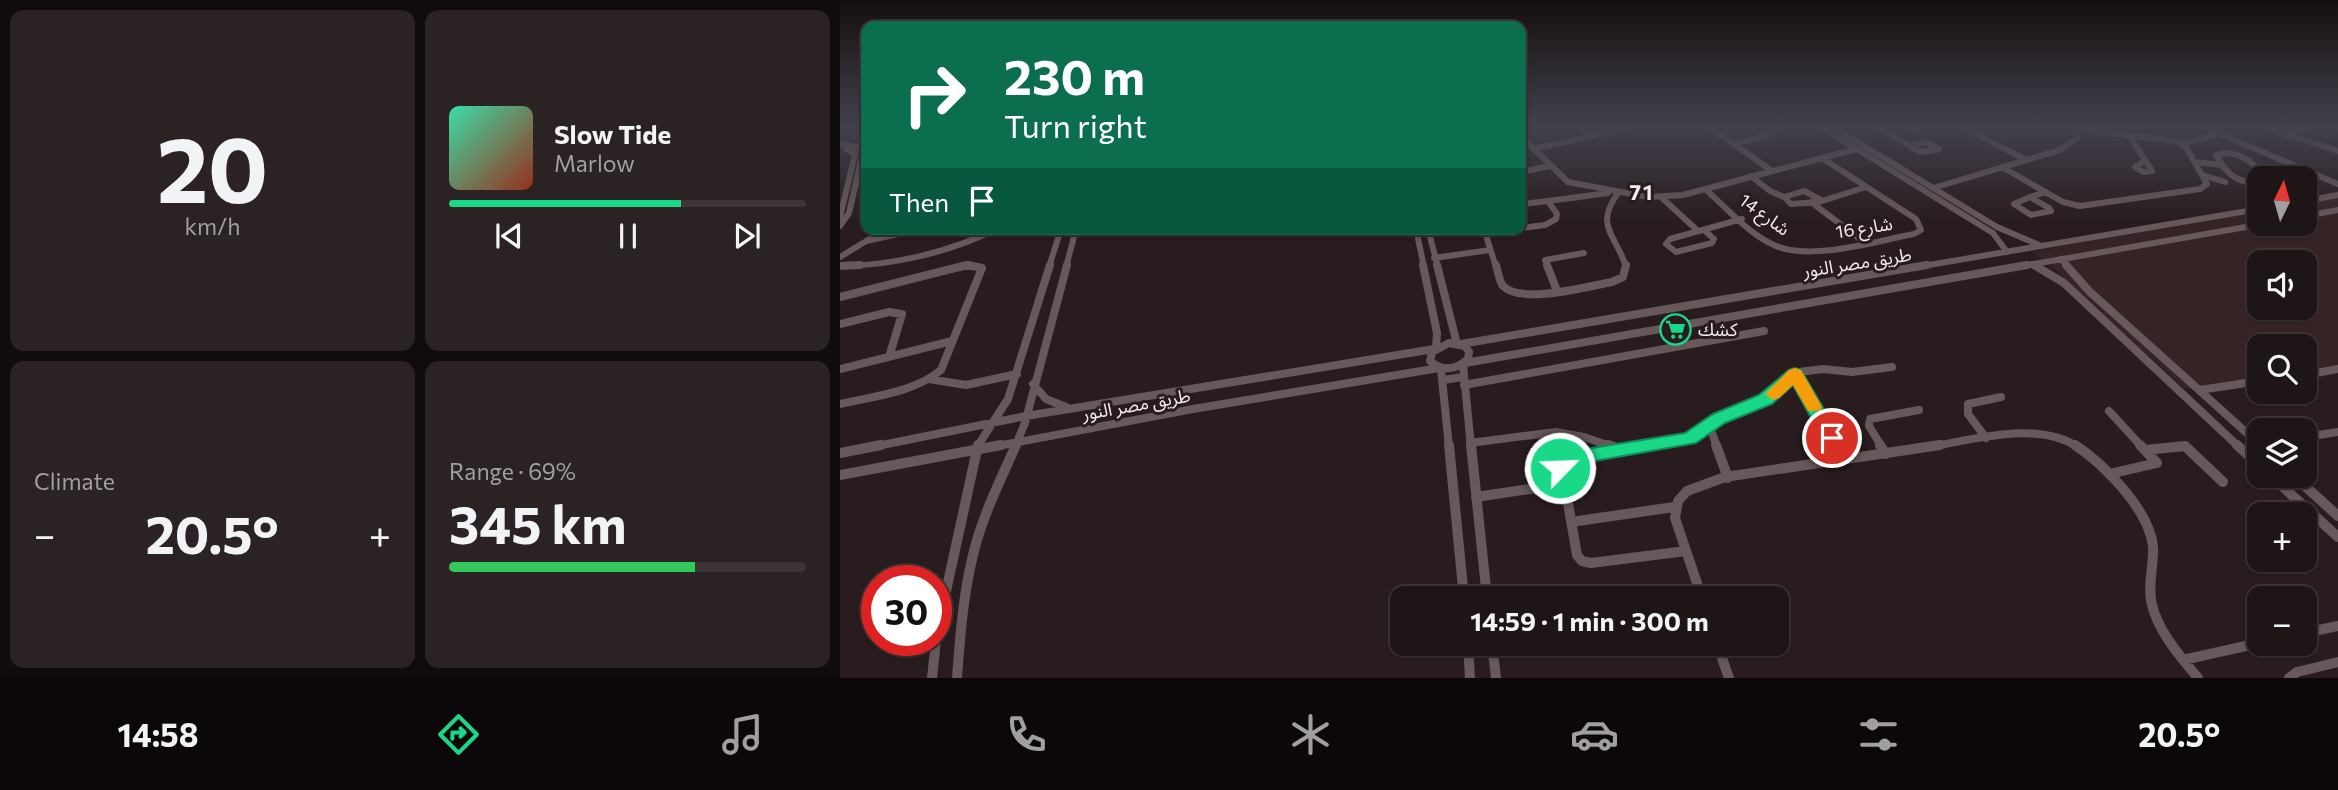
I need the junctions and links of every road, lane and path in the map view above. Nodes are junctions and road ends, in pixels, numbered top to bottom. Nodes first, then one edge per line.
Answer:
1 (853, 159) edge
2 (1542, 159) edge
3 (1754, 159) edge
4 (1820, 159) edge
5 (1823, 159) edge
6 (1873, 159) edge
7 (1884, 159) edge
8 (2030, 159) edge
9 (2193, 159) edge
10 (2218, 159) edge
11 (2285, 159) edge
12 (2287, 159) edge
13 (2026, 160) joint
14 (2195, 162) junction
15 (2299, 164) junction
16 (1895, 165) junction
17 (2221, 165) junction
18 (1549, 166) junction
19 (1886, 167) junction
20 (2002, 167) junction
21 (1526, 171) edge
22 (1772, 171) junction
23 (861, 172) edge
24 (2203, 175) junction
25 (1751, 176) junction
26 (2338, 177) edge
27 (2225, 182) dead end
28 (2247, 182) edge
29 (2338, 184) edge
30 (1866, 187) junction
31 (844, 188) edge
32 (1933, 188) junction
33 (1705, 189) junction
34 (1618, 192) junction
35 (2046, 192) junction
36 (2338, 195) edge
37 (1661, 197) junction
38 (1784, 197) junction
39 (2030, 197) junction
40 (2317, 199) edge
41 (1821, 200) junction
42 (1548, 201) junction
43 (1811, 202) junction
44 (1526, 204) edge
45 (852, 206) junction
46 (841, 208) edge
47 (2338, 210) edge
48 (2247, 211) edge
49 (2317, 214) edge
50 (840, 217) edge
51 (2212, 218) junction
52 (1742, 219) junction
53 (2186, 222) junction
54 (840, 226) edge
55 (1526, 227) edge
56 (2247, 227) edge
57 (1701, 230) junction
58 (2231, 230) junction
59 (2207, 234) junction
60 (876, 235) edge
61 (894, 235) edge
62 (986, 235) edge
63 (1059, 235) edge
64 (1074, 235) edge
65 (1417, 235) edge
66 (1429, 235) edge
67 (1485, 235) edge
68 (866, 241) junction
69 (1864, 242) junction
70 (2045, 246) junction
71 (1490, 250) junction
72 (1811, 251) joint
73 (2007, 252) junction
74 (1584, 253) dead end
75 (840, 257) edge
76 (1434, 258) junction
77 (2061, 259) junction
78 (2032, 264) junction
79 (840, 266) edge
80 (1870, 275) junction
81 (1845, 279) junction
82 (2080, 282) junction
83 (2064, 284) junction
84 (1885, 289) junction
85 (1557, 291) junction
86 (1860, 294) junction
87 (840, 297) edge
88 (840, 324) edge
89 (1451, 331) junction
90 (1764, 331) dead end
91 (1437, 333) junction
92 (953, 341) junction
93 (1459, 344) junction
94 (1435, 348) junction
95 (889, 357) junction
96 (1464, 364) junction
97 (1892, 367) dead end
98 (1440, 368) junction
99 (840, 369) edge
100 (2338, 369) edge
101 (2317, 372) edge
102 (1017, 374) junction
103 (1795, 374) junction
104 (929, 380) junction
105 (1443, 380) junction
106 (1463, 381) junction
107 (2247, 383) edge
108 (1033, 384) junction
109 (2200, 390) junction
110 (2001, 397) dead end
111 (840, 404) edge
112 (1072, 408) junction
113 (1919, 410) dead end
114 (2109, 411) dead end
115 (1026, 415) junction
116 (993, 421) junction
117 (1709, 424) junction
118 (2338, 432) edge
119 (2247, 433) edge
120 (2317, 435) edge
121 (1986, 438) junction
122 (1016, 442) junction
123 (1470, 443) junction
124 (1627, 450) junction
125 (2145, 450) junction
126 (975, 451) junction
127 (840, 453) edge
128 (1886, 454) junction
129 (2247, 454) edge
130 (1844, 460) junction
131 (2109, 474) junction
132 (840, 475) edge
133 (1728, 478) junction
134 (2223, 482) dead end
135 (1563, 484) junction
136 (2284, 488) edge
137 (2307, 488) edge
138 (1476, 498) junction
139 (1674, 507) junction
140 (2338, 516) edge
141 (1571, 522) junction
142 (2336, 535) edge
143 (1686, 551) junction
144 (951, 565) edge
145 (1463, 586) edge
146 (1486, 586) edge
147 (1698, 586) edge
148 (2338, 626) edge
149 (2317, 630) edge
150 (2247, 646) edge
151 (934, 656) edge
152 (1469, 656) edge
153 (1494, 656) edge
154 (1721, 656) edge
155 (2183, 660) junction
156 (2338, 662) edge
157 (932, 678) edge
158 (957, 678) edge
159 (1470, 678) edge
160 (1496, 678) edge
161 (1729, 678) edge
162 (2198, 678) edge
163 (2290, 678) edge

1 - 31 street
2 - 18 street
3 - 22 street
4 - 22 street
5 - 30 street, شارع 16
6 - 19 street
7 - 16 street
8 - 13 street
9 - 14 street
10 - 17 street
11 - 15 street
12 - 15 street
13 - 20 street
14 - 17 street
14 - 24 street
15 - 26 street
15 - 29 street
16 - 19 street
16 - 32 street
17 - 28 street
18 - 21 street
18 - 34 street
19 - 73 street
20 - 32 street
20 - 35 street
22 - 25 street
23 - 45 street
24 - 27 street
24 - 35 street
25 - 33 street
25 - 38 street
30 - 41 street
30 - 69 street, شارع 16
31 - 46 street
32 - 70 street
33 - 37 street
33 - 52 street, شارع 14
34 - 37 street
34 - 42 street
34 - 85 street
35 - 39 street
36 - 40 street
37 - 57 street
38 - 41 street
38 - 43 street
39 - 39 street
41 - 43 street
42 - 44 street
42 - 55 street
43 - 69 street
45 - 46 street
45 - 54 street
46 - 50 street
47 - 49 street
48 - 51 street, طريق مصر النور
51 - 53 street, طريق مصر النور
51 - 58 street
52 - 57 street
52 - 72 street, شارع 14
53 - 59 street
53 - 70 street, طريق مصر النور
56 - 58 street, طريق مصر النور
57 - 57 street
58 - 59 street, طريق مصر النور
59 - 77 street, طريق مصر النور
60 - 68 street
61 - 68 street
62 - 79 street
63 - 102 street
64 - 108 street
65 - 91 street
66 - 76 street
67 - 71 street
68 - 75 street
69 - 72 street, شارع 16
70 - 73 street, طريق مصر النور
71 - 76 street
71 - 85 street
73 - 80 street, طريق مصر النور
74 - 85 street
76 - 89 street
77 - 78 street, طريق مصر النور
77 - 82 street
78 - 83 street
78 - 84 street, طريق مصر النور
80 - 81 street, طريق مصر النور
80 - 84 street
81 - 86 street
81 - 93 street, طريق مصر النور
82 - 83 street
82 - 109 street
83 - 129 street
84 - 86 street, طريق مصر النور
86 - 96 street, طريق مصر النور
87 - 92 street
88 - 95 street
89 - 91 street
89 - 93 street
90 - 106 street
91 - 94 street
92 - 95 street
92 - 104 street
93 - 94 street, طريق مصر النور
93 - 96 street
94 - 98 street
94 - 112 street, طريق مصر النور
95 - 99 street
96 - 98 street, طريق مصر النور
96 - 106 street
97 - 103 street
98 - 105 street
98 - 122 street, طريق مصر النور
100 - 101 street
102 - 104 street
102 - 116 street
103 - 117 street
103 - 130 street
104 - 111 street
105 - 106 street
105 - 145 street
106 - 123 street
107 - 109 street
108 - 112 street
108 - 115 street
109 - 119 street
110 - 121 street
112 - 115 street, طريق مصر النور
113 - 128 street
114 - 125 street
115 - 116 street, طريق مصر النور
115 - 122 street
116 - 126 street
116 - 127 street, طريق مصر النور
117 - 124 street
117 - 133 street
118 - 120 street
121 - 128 street
121 - 131 street
122 - 126 street, طريق مصر النور
122 - 158 street
123 - 124 street
123 - 138 street
124 - 135 street
125 - 131 street
125 - 134 street
126 - 132 street, طريق مصر النور
126 - 144 street
128 - 130 street
130 - 133 street
131 - 155 street
133 - 139 street
135 - 138 street
135 - 141 street
136 - 142 street
137 - 140 street
138 - 146 street
139 - 141 street
139 - 143 street
141 - 143 street
143 - 147 street
148 - 149 street
150 - 155 street
151 - 157 street
152 - 159 street
153 - 160 street
154 - 161 street
155 - 162 street
156 - 163 street

